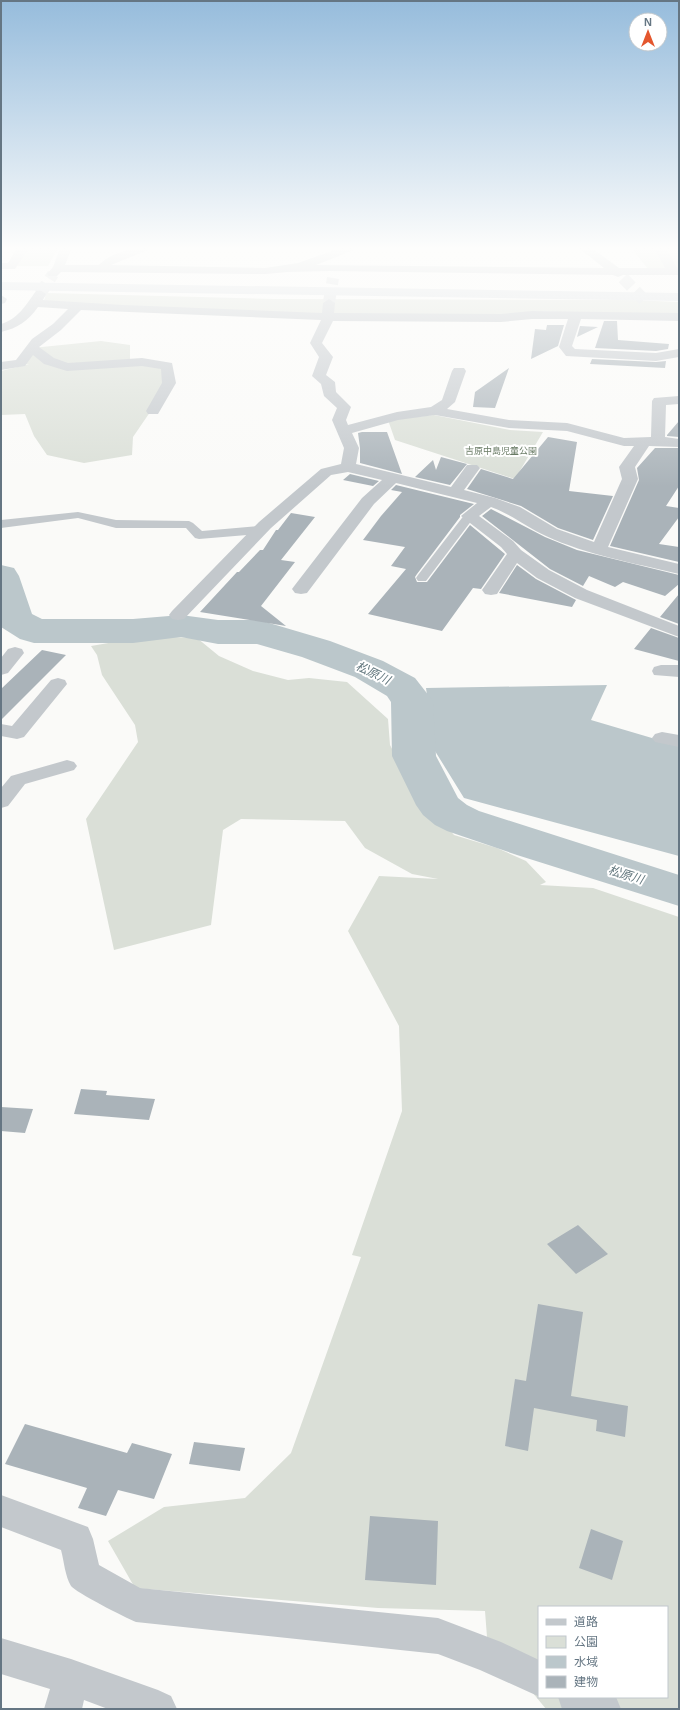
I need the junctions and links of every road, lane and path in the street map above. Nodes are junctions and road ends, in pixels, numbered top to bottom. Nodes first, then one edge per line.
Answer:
1 (56, 328) edge
2 (322, 328) edge
3 (572, 328) edge
4 (32, 348) junction
5 (679, 353) edge
6 (1, 366) edge
7 (459, 370) dead end
8 (679, 400) edge
9 (153, 411) dead end
10 (435, 411) junction
11 (343, 431) junction
12 (651, 442) junction
13 (679, 443) edge
14 (348, 466) junction
15 (472, 468) dead end
16 (393, 478) junction
17 (455, 492) junction
18 (489, 501) junction
19 (469, 516) junction
20 (1, 524) edge
21 (260, 530) junction
22 (598, 550) junction
23 (515, 554) junction
24 (679, 569) edge
25 (422, 578) dead end
26 (301, 589) dead end
27 (491, 590) dead end
28 (178, 615) dead end
29 (679, 632) edge
30 (15, 653) dead end
31 (1, 669) edge
32 (58, 684) dead end
33 (1, 730) edge
34 (67, 766) dead end
35 (1, 802) edge
36 (1, 1511) edge
37 (1, 1656) edge
38 (538, 1679) edge
39 (67, 1693) edge
40 (578, 1698) edge
41 (158, 1709) edge
42 (602, 1709) edge

1 - 4 street
2 - 11 street
3 - 5 street
4 - 6 street
4 - 9 street
7 - 10 street
8 - 12 street
10 - 11 street
10 - 12 street
11 - 14 street
12 - 13 street
12 - 22 street
14 - 16 street
14 - 21 street
15 - 17 street
16 - 17 street
16 - 26 street
17 - 18 street
18 - 19 street
18 - 22 street
19 - 23 street
19 - 25 lane
20 - 21 lane
21 - 28 street
22 - 24 street
23 - 27 street
23 - 29 street
30 - 31 street
32 - 33 street
34 - 35 street
36 - 38 street
37 - 39 street
39 - 41 street
40 - 42 street

